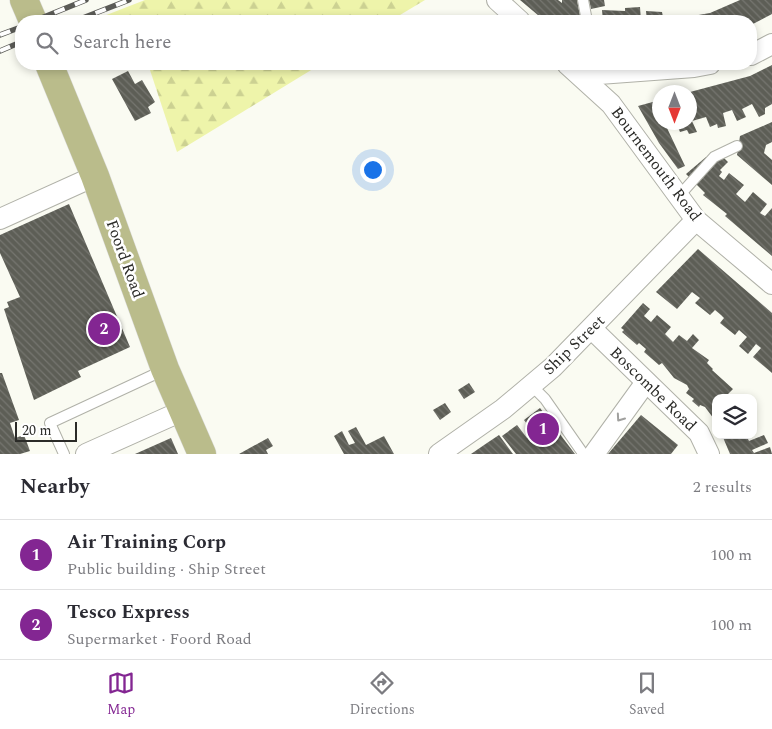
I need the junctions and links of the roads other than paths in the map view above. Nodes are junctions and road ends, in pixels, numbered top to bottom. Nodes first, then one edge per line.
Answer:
1 (24, 0) edge
2 (497, 0) edge
3 (583, 0) edge
4 (30, 15) edge
5 (513, 15) edge
6 (586, 15) edge
7 (772, 44) edge
8 (757, 52) edge
9 (51, 70) edge
10 (644, 70) edge
11 (594, 73) edge
12 (736, 146) dead end
13 (95, 176) junction
14 (678, 196) junction
15 (0, 219) edge
16 (696, 220) junction
17 (772, 284) edge
18 (592, 329) junction
19 (165, 369) junction
20 (646, 382) junction
21 (531, 385) junction
22 (182, 411) junction
23 (588, 453) edge
24 (64, 454) edge
25 (86, 454) edge
26 (202, 454) edge
27 (439, 454) edge
28 (708, 454) edge

1 - 4 main road
2 - 5 street
3 - 6 lane
7 - 8 street
9 - 13 main road, Foord Road
10 - 11 street
11 - 14 street, Bournemouth Road
12 - 14 lane
13 - 15 street
13 - 19 main road, Foord Road
14 - 16 street, Bournemouth Road
16 - 17 street, Bournemouth Road
16 - 18 street, Ship Street
18 - 20 street, Boscombe Road
18 - 21 street, Ship Street
19 - 22 main road, Foord Road
19 - 24 lane
20 -> 23 street
20 - 28 street, Boscombe Road
21 - 23 lane
21 - 27 street, Ship Street
22 - 25 street
22 - 26 main road, Foord Road

